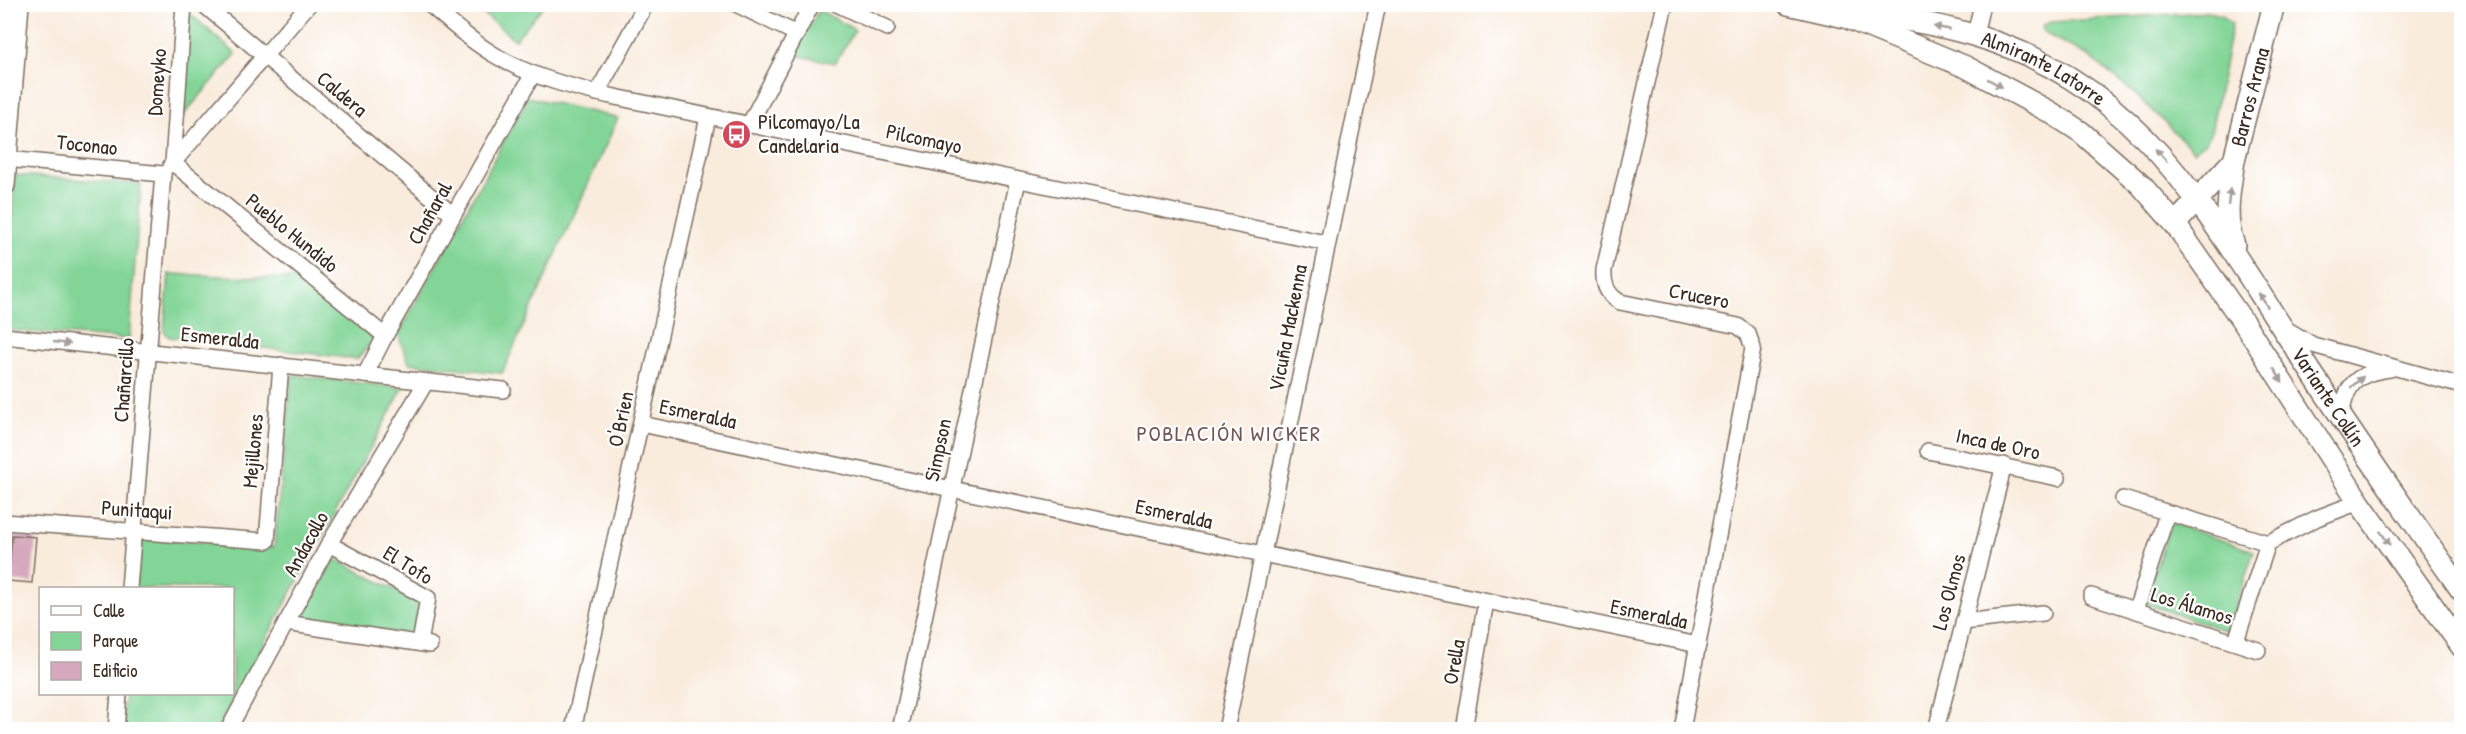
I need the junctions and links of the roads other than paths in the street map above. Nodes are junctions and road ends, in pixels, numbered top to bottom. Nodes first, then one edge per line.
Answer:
1 (18, 4) edge
2 (184, 4) edge
3 (203, 4) edge
4 (309, 4) edge
5 (429, 4) edge
6 (646, 4) edge
7 (736, 4) edge
8 (812, 4) edge
9 (837, 4) edge
10 (1378, 4) edge
11 (1665, 4) edge
12 (1788, 4) edge
13 (1982, 4) edge
14 (2274, 4) edge
15 (1845, 17) junction
16 (887, 28) dead end
17 (797, 34) junction
18 (1975, 36) junction
19 (265, 56) junction
20 (533, 74) junction
21 (597, 93) junction
22 (708, 117) junction
23 (749, 125) junction
24 (6, 159) junction
25 (2234, 160) junction
26 (168, 168) junction
27 (1018, 180) junction
28 (4, 184) edge
29 (2198, 200) junction
30 (453, 215) junction
31 (2175, 224) junction
32 (1326, 243) junction
33 (2246, 273) junction
34 (2278, 323) junction
35 (4, 336) edge
36 (385, 336) junction
37 (147, 352) junction
38 (281, 365) junction
39 (2396, 368) junction
40 (365, 375) junction
41 (426, 382) junction
42 (2462, 386) edge
43 (503, 390) dead end
44 (2342, 419) junction
45 (641, 424) junction
46 (1928, 451) dead end
47 (2004, 465) junction
48 (2058, 478) dead end
49 (952, 489) junction
50 (2123, 499) dead end
51 (2359, 502) junction
52 (2167, 514) junction
53 (4, 522) edge
54 (134, 531) junction
55 (267, 541) joint
56 (2268, 543) junction
57 (329, 544) junction
58 (1264, 554) junction
59 (129, 587) edge
60 (2462, 591) edge
61 (2091, 596) dead end
62 (1486, 601) junction
63 (2136, 610) junction
64 (2043, 613) dead end
65 (1963, 622) junction
66 (286, 623) junction
67 (2236, 641) junction
68 (1698, 645) junction
69 (2462, 647) edge
70 (2258, 650) dead end
71 (119, 695) edge
72 (116, 729) edge
73 (228, 729) edge
74 (573, 729) edge
75 (900, 729) edge
76 (1226, 729) edge
77 (1464, 729) edge
78 (1682, 729) edge
79 (1936, 729) edge

1 - 24 main road
2 - 26 street, Domeyko
3 - 19 street, Caldera
4 - 19 street
5 - 20 street, Pilcomayo
6 - 21 street
7 - 17 street
8 - 17 street
9 - 16 street
10 - 32 street, Vicuña Mackenna
11 - 68 street, Crucero
12 - 15 main road, Almirante Latorre
13 - 18 street
14 - 25 main road, Barros Arana
18 -> 15 main road, Almirante Latorre
15 -> 31 main road, Almirante Latorre
17 - 23 street
29 -> 18 main road, Almirante Latorre
19 - 26 street
19 - 30 street, Caldera
20 - 21 street, Pilcomayo
20 - 30 street, Chañaral
21 - 22 street, Pilcomayo
22 - 23 street, Pilcomayo
22 - 45 street, O'Brien
23 - 27 street, Pilcomayo
24 - 26 street, Toconao
24 - 28 main road
25 - 29 main road, Barros Arana
33 -> 25 main road
26 - 36 street, Pueblo Hundido
26 - 37 street, Chañarcillo
27 - 32 street, Pilcomayo
27 - 49 street, Simpson
29 - 31 main road, Barros Arana
29 - 33 main road, Variante Collín
30 - 36 street, Chañaral
31 -> 51 main road, Variante Collín
32 - 58 street, Vicuña Mackenna
34 -> 33 main road, Variante Collín
34 - 39 street
34 - 44 main road, Variante Collín
35 -> 37 street, Esmeralda
36 - 40 street, Chañaral
37 - 38 street, Esmeralda
37 - 54 street, Chañarcillo
38 - 40 street, Esmeralda
38 - 55 street, Mejillones
39 - 42 street
44 -> 39 street
40 - 41 street, Esmeralda
41 - 43 street, Esmeralda
41 - 57 street, Andacollo
44 - 60 main road, Variante Collín
45 - 49 street, Esmeralda
45 - 74 street, O'Brien
46 - 47 street, Inca de Oro
47 - 48 street, Inca de Oro
47 - 65 street, Los Olmos
49 - 58 street, Esmeralda
49 - 75 street, Simpson
50 - 52 street
51 - 56 street
51 -> 69 main road, Variante Collín
52 - 56 street
52 - 63 street, Los Álamos
53 - 54 street, Punitaqui
54 - 55 street, Punitaqui
54 - 59 street, Chañarcillo
56 - 67 street, Los Álamos
57 - 66 street, Andacollo
57 - 66 street, El Tofo
58 - 62 street, Esmeralda
58 - 76 street, Vicuña Mackenna
61 - 63 street, Los Álamos
62 - 68 street, Esmeralda
62 - 77 street, Orella
63 - 67 street, Los Álamos
64 - 65 street
65 - 79 street, Los Olmos
66 - 73 street, Andacollo
67 - 70 street, Los Álamos
68 - 78 street, Crucero
71 - 72 street

